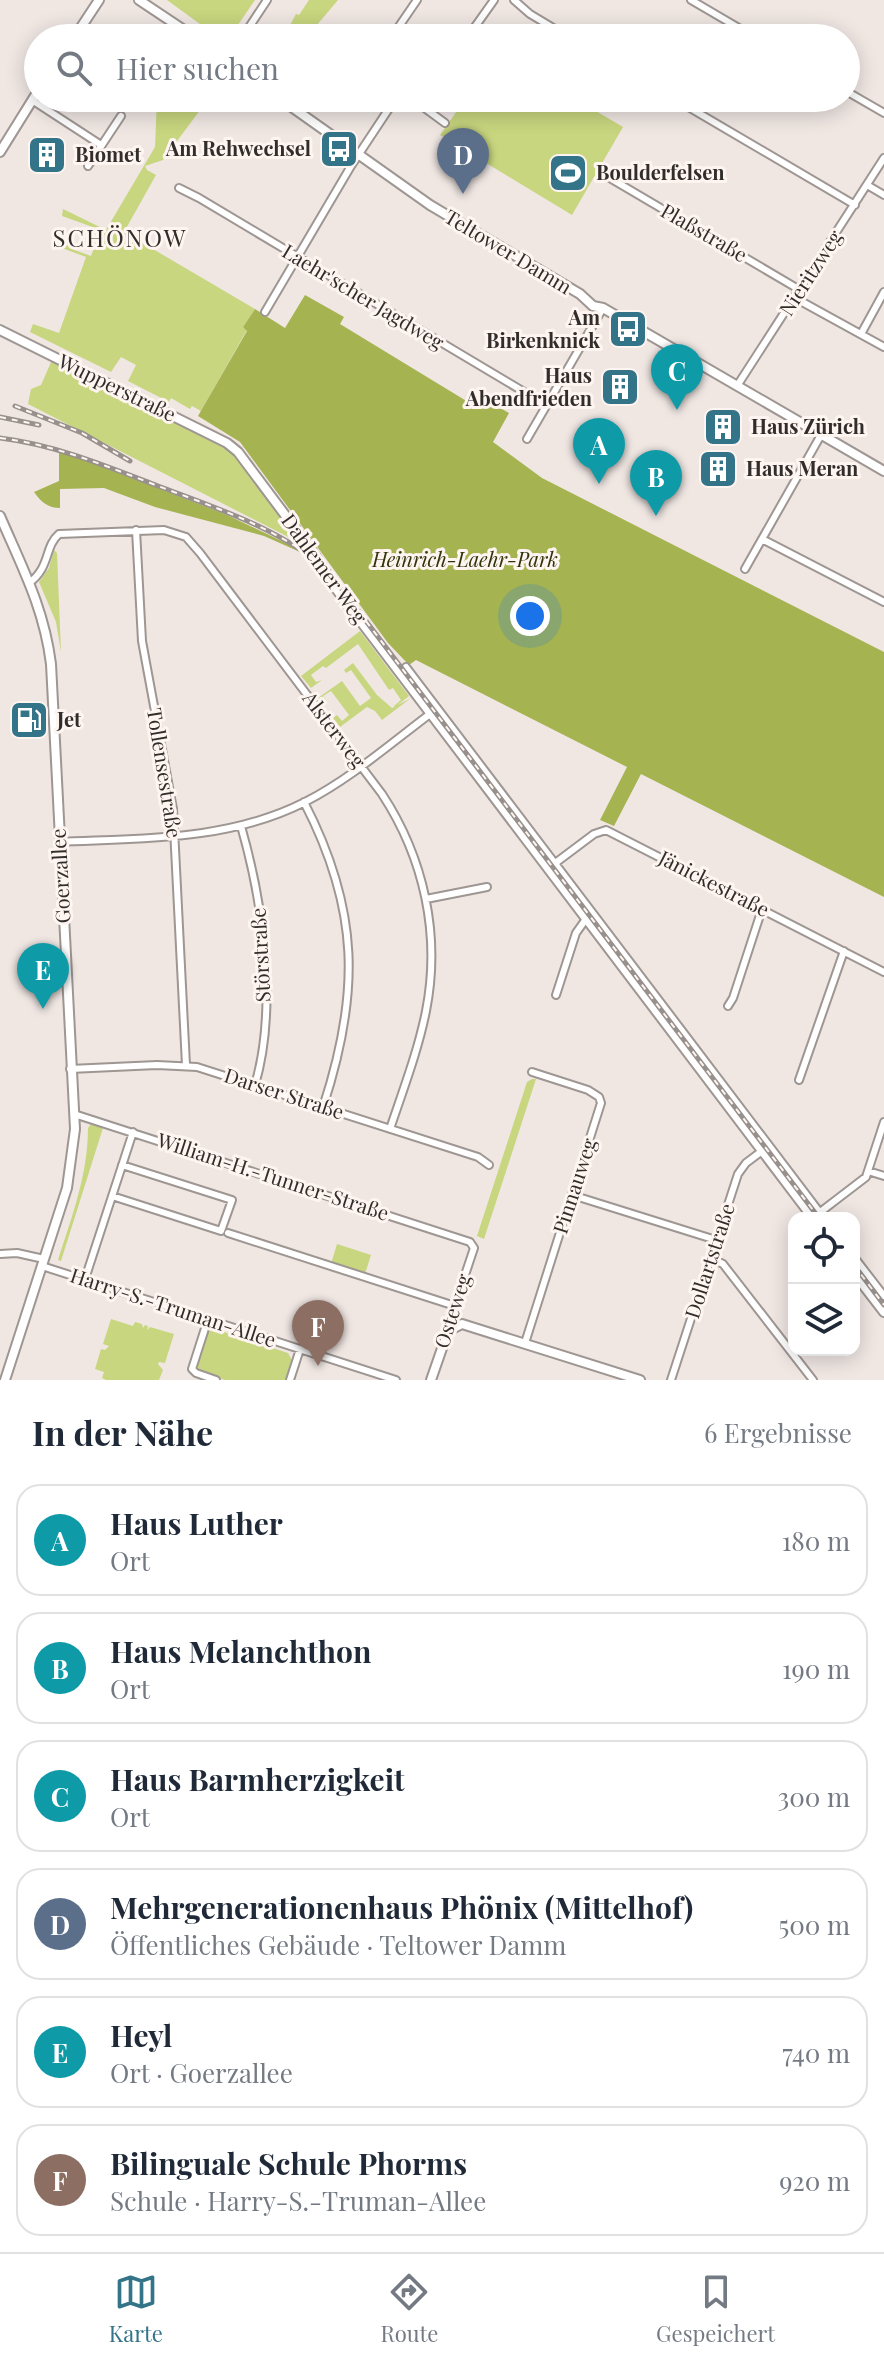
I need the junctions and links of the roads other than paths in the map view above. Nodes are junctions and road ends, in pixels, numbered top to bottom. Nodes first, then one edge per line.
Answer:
1 (99, 0) edge
2 (139, 0) edge
3 (267, 0) edge
4 (417, 0) edge
5 (494, 0) edge
6 (514, 0) edge
7 (691, 0) edge
8 (83, 24) edge
9 (175, 24) edge
10 (251, 24) edge
11 (401, 24) edge
12 (477, 24) edge
13 (547, 24) edge
14 (732, 24) edge
15 (860, 99) edge
16 (25, 112) edge
17 (50, 112) edge
18 (298, 112) edge
19 (387, 112) edge
20 (434, 112) edge
21 (697, 112) edge
22 (884, 113) edge
23 (121, 116) dead end
24 (445, 123) dead end
25 (101, 145) junction
26 (0, 152) edge
27 (358, 155) junction
28 (884, 158) edge
29 (88, 166) dead end
30 (608, 177) dead end
31 (867, 185) junction
32 (179, 188) dead end
33 (884, 195) edge
34 (855, 205) junction
35 (297, 258) junction
36 (800, 290) junction
37 (884, 292) edge
38 (795, 298) junction
39 (603, 308) junction
40 (265, 312) dead end
41 (0, 330) edge
42 (861, 334) junction
43 (884, 347) edge
44 (737, 386) junction
45 (546, 405) junction
46 (821, 435) junction
47 (527, 439) dead end
48 (232, 447) joint
49 (884, 471) edge
50 (0, 516) edge
51 (136, 530) junction
52 (762, 539) junction
53 (745, 569) dead end
54 (29, 583) junction
55 (884, 602) edge
56 (406, 667) dead end
57 (418, 689) junction
58 (430, 714) junction
59 (444, 723) junction
60 (473, 762) junction
61 (361, 766) junction
62 (505, 796) junction
63 (304, 802) junction
64 (511, 803) junction
65 (500, 806) junction
66 (522, 817) junction
67 (514, 823) junction
68 (241, 826) junction
69 (528, 834) junction
70 (175, 837) junction
71 (59, 842) junction
72 (552, 866) junction
73 (487, 887) dead end
74 (575, 896) junction
75 (426, 899) junction
76 (762, 909) junction
77 (586, 919) junction
78 (844, 951) junction
79 (884, 972) edge
80 (641, 983) junction
81 (556, 995) dead end
82 (728, 1006) dead end
83 (186, 1065) junction
84 (70, 1069) junction
85 (532, 1072) dead end
86 (799, 1080) dead end
87 (255, 1085) junction
88 (323, 1107) junction
89 (74, 1114) junction
90 (884, 1122) edge
91 (390, 1129) junction
92 (133, 1132) junction
93 (765, 1150) junction
94 (122, 1165) junction
95 (489, 1165) dead end
96 (868, 1171) junction
97 (884, 1176) edge
98 (572, 1195) junction
99 (112, 1196) junction
100 (814, 1212) edge
101 (822, 1212) edge
102 (224, 1232) junction
103 (716, 1240) junction
104 (471, 1243) joint
105 (0, 1254) edge
106 (711, 1258) junction
107 (43, 1262) junction
108 (860, 1276) edge
109 (85, 1279) junction
110 (880, 1296) edge
111 (455, 1306) junction
112 (884, 1312) edge
113 (208, 1319) junction
114 (453, 1326) junction
115 (525, 1343) junction
116 (300, 1349) junction
117 (5, 1380) edge
118 (216, 1380) edge
119 (290, 1380) edge
120 (396, 1380) edge
121 (431, 1380) edge
122 (640, 1380) edge
123 (671, 1380) edge
124 (813, 1380) edge

1 - 8 main road
2 - 9 main road
3 - 10 street
4 - 11 street
5 - 12 street
6 - 13 street
7 - 14 street
15 - 22 street
16 - 26 main road
17 - 25 street
18 - 27 main road, Teltower Damm
19 - 27 street
20 - 24 street
21 - 34 street
23 - 25 street
25 - 29 street
27 - 35 street
27 - 39 main road, Teltower Damm
28 - 31 street, Nieritzweg
30 - 36 street, Plaßstraße
31 - 33 street
31 - 34 street, Nieritzweg
32 - 35 street, Laehr'scher Jagdweg
34 - 36 street, Nieritzweg
35 - 40 street
35 - 45 street, Laehr'scher Jagdweg
36 - 38 street, Nieritzweg
37 - 42 street
38 - 42 street
38 - 44 street, Nieritzweg
39 - 44 main road, Teltower Damm
39 - 45 street
41 - 48 main road, Wupperstraße
42 - 43 street
44 - 46 main road, Teltower Damm
45 - 47 street
46 - 49 main road, Teltower Damm
46 - 52 street
48 - 57 main road, Dahlemer Weg
50 - 54 main road, Goerzallee
51 - 54 street, Alsterweg
51 - 61 street, Alsterweg
51 - 70 street, Tollensestraße
52 - 53 street
52 - 55 street
54 - 71 main road, Goerzallee
56 - 57 street, Dahlemer Weg
57 - 58 main road, Dahlemer Weg
57 - 59 street, Dahlemer Weg
58 - 59 main road, Dahlemer Weg
58 - 61 street
59 - 60 main road, Dahlemer Weg
60 - 62 street, Dahlemer Weg
60 - 65 main road, Dahlemer Weg
61 - 63 street
61 - 75 street, Alsterweg
62 - 64 street, Dahlemer Weg
62 - 65 street
63 - 68 street
63 - 88 street
64 - 65 street
64 - 66 street, Dahlemer Weg
65 - 67 main road, Dahlemer Weg
66 - 67 street
66 - 69 street, Dahlemer Weg
67 - 69 main road, Dahlemer Weg
68 - 70 street
68 - 87 street, Störstraße
69 - 72 main road, Dahlemer Weg
70 - 71 street
70 - 83 street, Tollensestraße
71 - 84 main road, Goerzallee
72 - 74 main road, Dahlemer Weg
72 - 76 street, Jänickestraße
73 - 75 street
74 - 77 main road, Dahlemer Weg
74 - 80 street, Dahlemer Weg
75 - 91 street, Alsterweg
76 - 78 street, Jänickestraße
76 - 82 street
77 - 80 main road, Dahlemer Weg
77 - 81 street
78 - 79 street, Jänickestraße
78 - 86 street
80 - 93 main road, Dahlemer Weg
83 - 84 street, Darser Straße
83 - 87 street, Darser Straße
84 - 89 main road, Goerzallee
85 - 98 street, Pinnauweg
87 - 88 street, Darser Straße
88 - 91 street, Darser Straße
89 - 92 street, William-H.-Tunner-Straße
89 - 107 main road, Goerzallee
90 - 96 street
91 - 95 street, Darser Straße
92 - 94 street
92 - 104 street, William-H.-Tunner-Straße
93 - 100 main road, Dahlemer Weg
93 - 103 street, Dollartstraße
94 - 99 street
94 - 102 street
96 - 97 street
96 - 101 street
98 - 103 street
98 - 115 street, Pinnauweg
99 - 102 street
99 - 109 street
102 - 111 street
103 - 106 street, Dollartstraße
104 - 111 street, Osteweg
105 - 107 street, Harry-S.-Truman-Allee
106 - 123 street, Dollartstraße
106 - 124 street
107 - 109 street, Harry-S.-Truman-Allee
107 - 117 main road, Goerzallee
108 - 110 main road
109 - 113 street, Harry-S.-Truman-Allee
110 - 112 main road
111 - 114 street, Osteweg
113 - 116 street, Harry-S.-Truman-Allee
113 - 118 street
114 - 115 main road
114 - 121 main road, Osteweg
115 - 122 main road
116 - 119 street
116 - 120 street, Harry-S.-Truman-Allee

